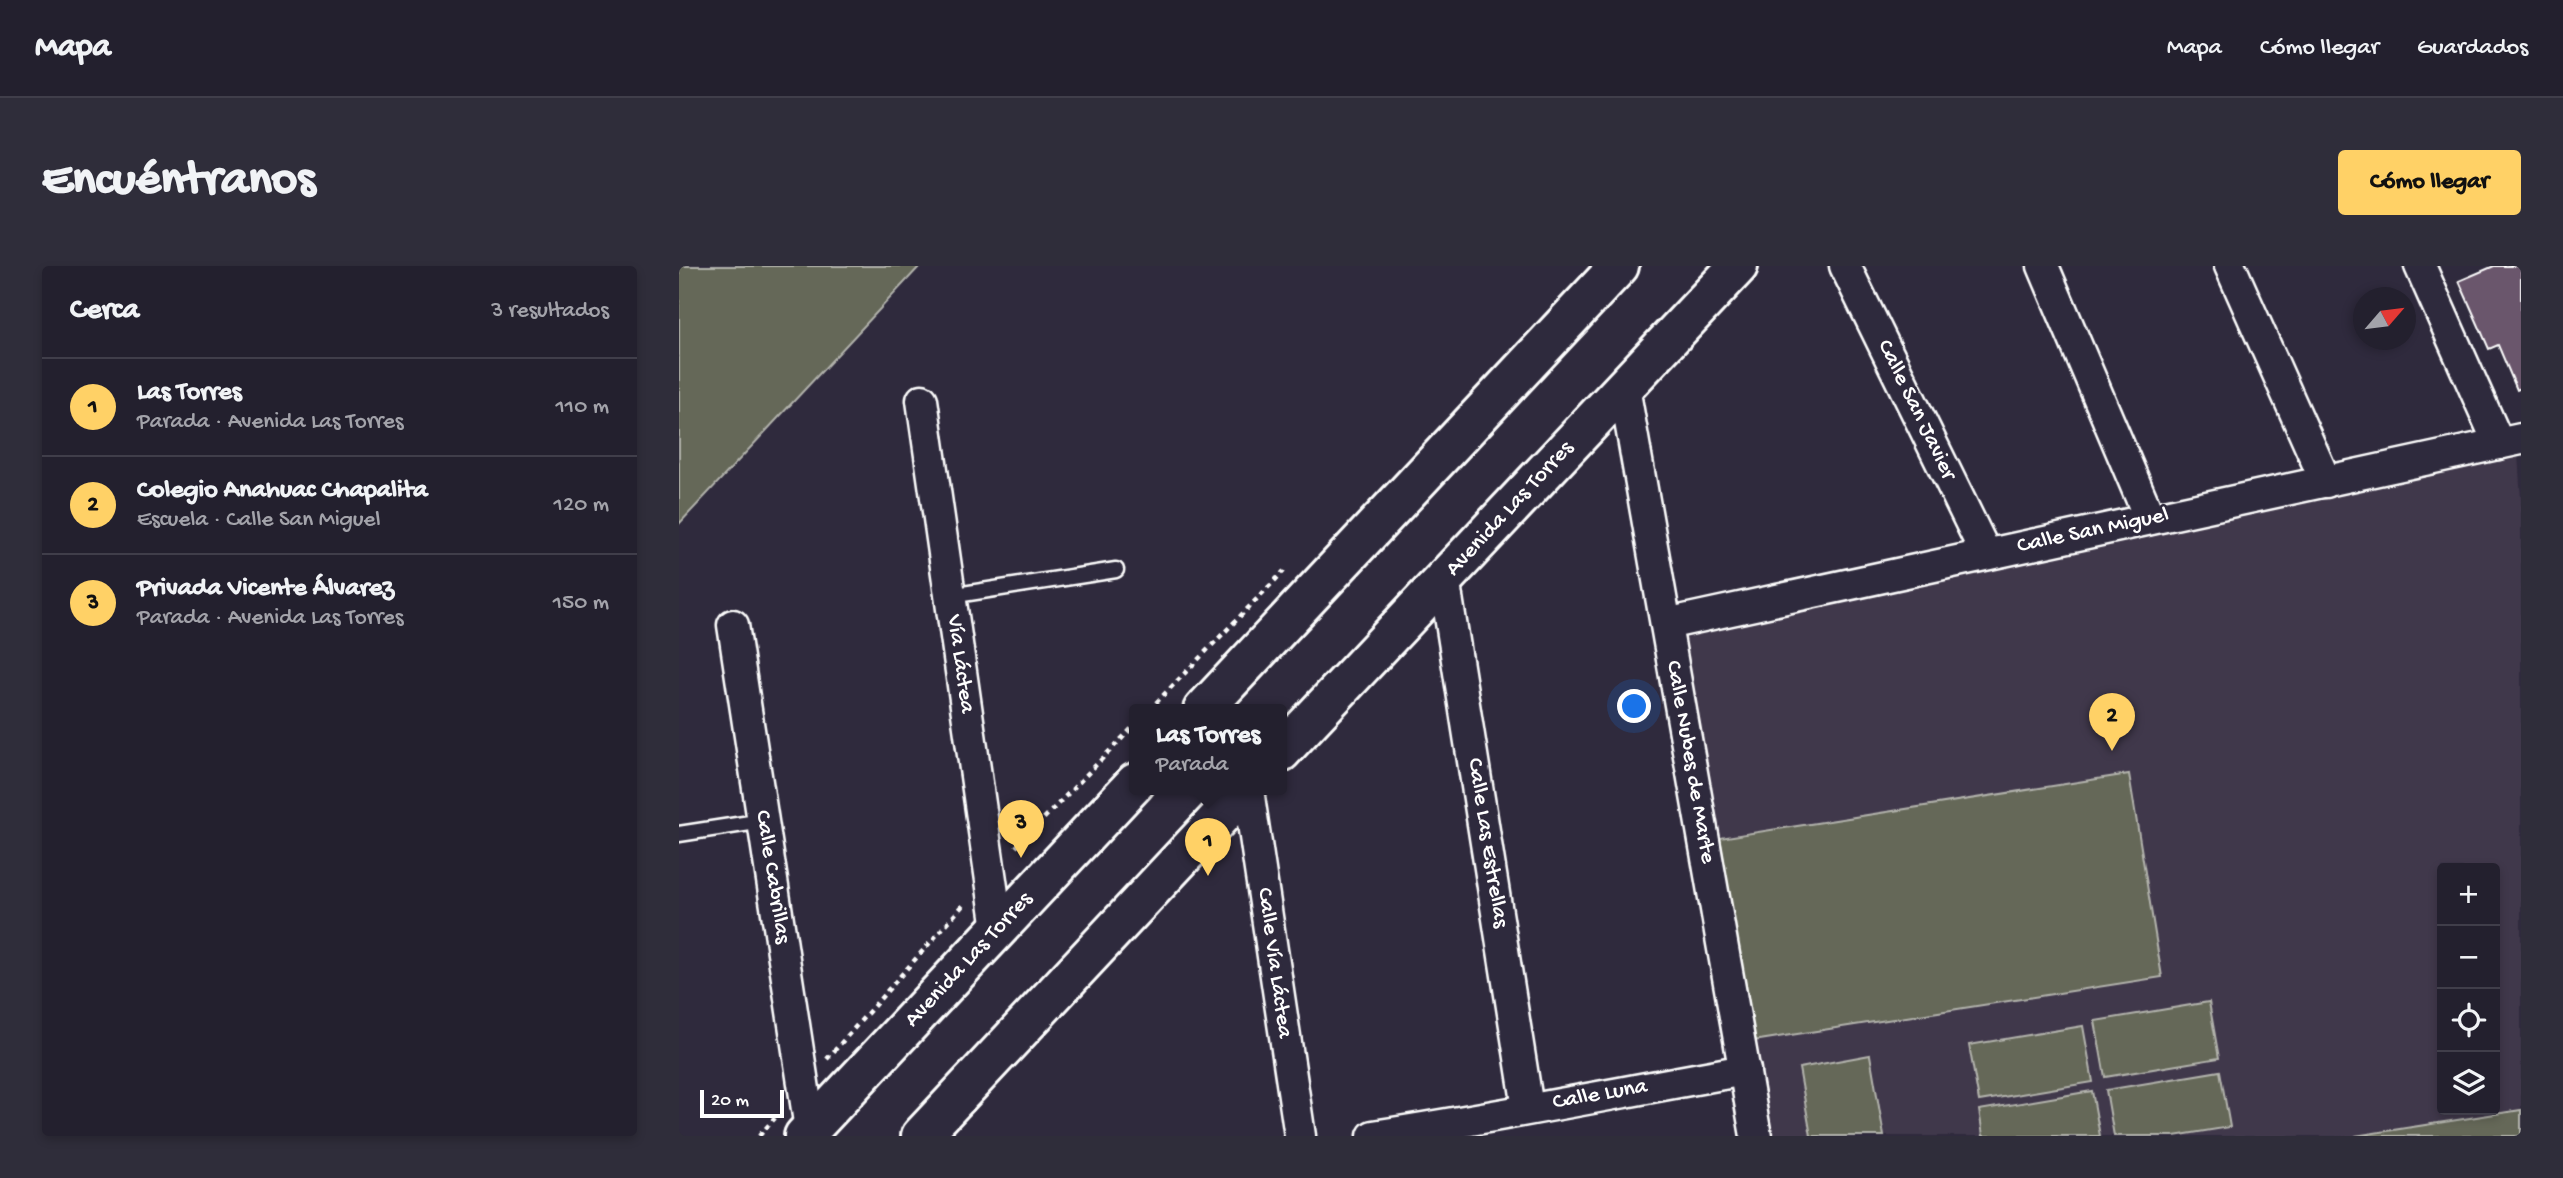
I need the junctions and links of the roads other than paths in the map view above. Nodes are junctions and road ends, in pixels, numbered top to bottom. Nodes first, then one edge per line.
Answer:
1 (1619, 266) edge
2 (1738, 266) edge
3 (1845, 266) edge
4 (2043, 266) edge
5 (2230, 266) edge
6 (2420, 266) edge
7 (1624, 387) junction
8 (922, 400) dead end
9 (2510, 442) edge
10 (2326, 482) junction
11 (2150, 519) junction
12 (1986, 554) junction
13 (1116, 570) dead end
14 (1444, 578) junction
15 (950, 596) junction
16 (1666, 624) junction
17 (733, 625) dead end
18 (1209, 704) edge
19 (1287, 747) edge
20 (1129, 789) edge
21 (1242, 795) edge
22 (1248, 795) edge
23 (763, 821) junction
24 (679, 834) edge
25 (998, 929) junction
26 (1745, 1070) junction
27 (1528, 1108) junction
28 (807, 1133) edge
29 (921, 1136) edge
30 (1300, 1136) edge
31 (1374, 1136) edge
32 (1756, 1136) edge

1 - 18 main road
2 - 7 main road, Avenida Las Torres
3 - 12 street, Calle San Javier
4 - 11 street
5 - 10 street
6 - 9 street
7 - 14 main road, Avenida Las Torres
7 - 16 street, Calle Nubes de Marte
8 - 15 street, Vía Láctea
9 - 10 street, Calle San Miguel
10 - 11 street, Calle San Miguel
11 - 12 street, Calle San Miguel
12 - 16 street, Calle San Miguel
13 - 15 lane
14 - 19 main road, Avenida Las Torres
14 - 27 street, Calle Las Estrellas
15 - 25 street, Vía Láctea
16 - 26 street, Calle Nubes de Marte
17 - 23 street, Calle Cabrillas
20 - 25 main road, Avenida Las Torres
21 - 29 main road
22 - 30 street, Calle Vía Láctea
23 - 24 lane
23 - 28 street, Calle Cabrillas
25 - 28 main road, Avenida Las Torres
26 - 27 street, Calle Luna
26 - 32 street, Calle Nubes de Marte
27 - 31 street, Calle Luna

